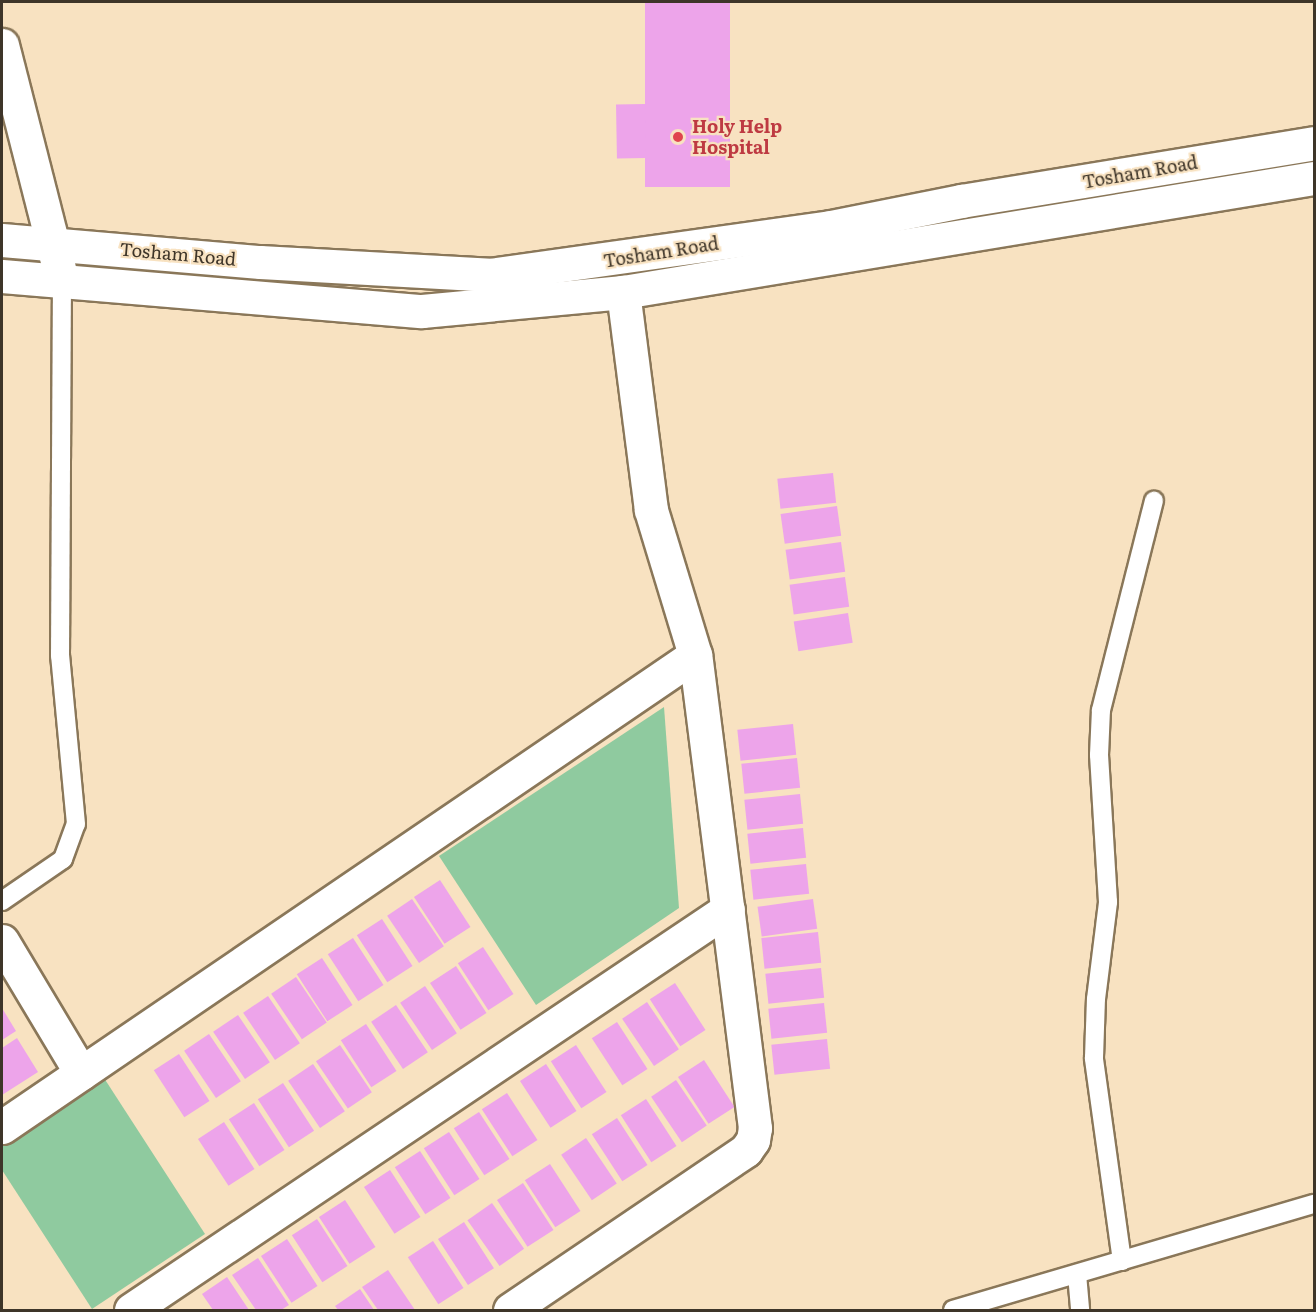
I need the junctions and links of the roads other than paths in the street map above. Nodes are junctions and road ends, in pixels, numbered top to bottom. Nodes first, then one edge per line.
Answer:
1 (2, 45) edge
2 (1314, 142) edge
3 (1314, 178) edge
4 (2, 240) edge
5 (52, 244) junction
6 (2, 276) edge
7 (62, 281) junction
8 (623, 292) junction
9 (1154, 501) dead end
10 (695, 655) junction
11 (2, 901) edge
12 (728, 909) junction
13 (2, 940) edge
14 (81, 1073) junction
15 (2, 1127) edge
16 (1314, 1204) edge
17 (1122, 1261) junction
18 (1077, 1274) junction
19 (131, 1311) edge
20 (510, 1311) edge
21 (952, 1311) edge
22 (1080, 1311) edge

1 - 5 street
2 - 5 street, Tosham Road
3 - 8 street, Tosham Road
4 - 5 street, Tosham Road
5 - 7 street
6 - 7 street, Tosham Road
7 - 8 street, Tosham Road
7 - 11 lane
8 - 10 street
9 - 17 lane
10 - 12 street
10 - 14 street
12 - 19 street
12 - 20 street
13 - 14 street
14 - 15 street
16 - 17 lane
17 - 18 lane
18 - 21 lane
18 - 22 lane

